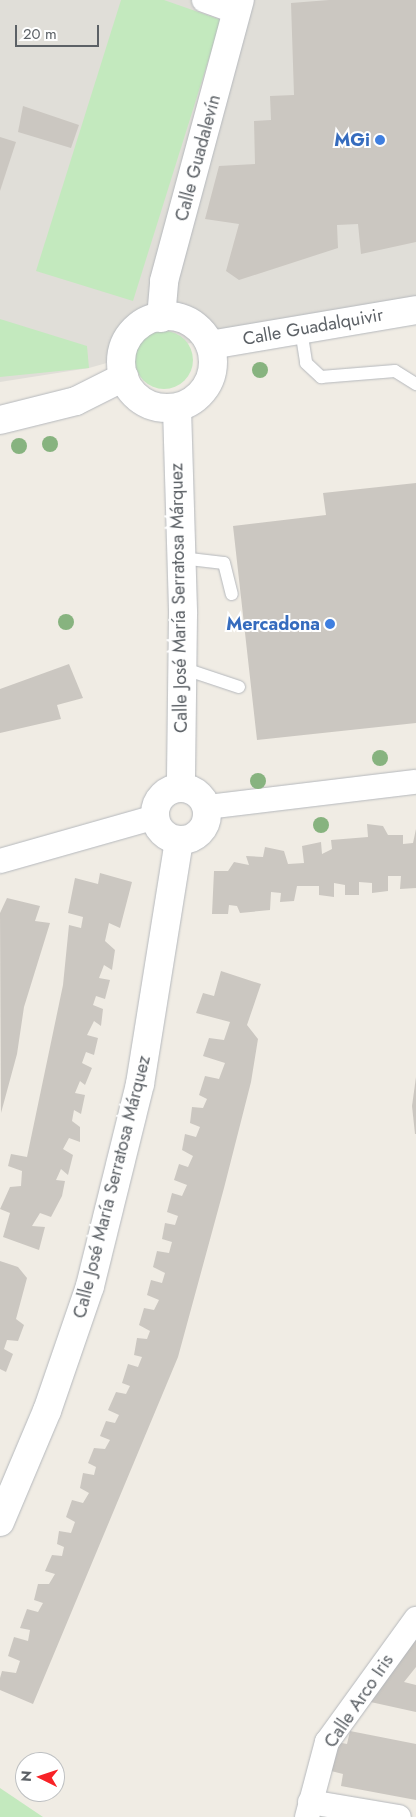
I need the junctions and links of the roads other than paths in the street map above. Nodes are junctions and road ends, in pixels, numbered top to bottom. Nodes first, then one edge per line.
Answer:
1 (204, 0) edge
2 (239, 6) edge
3 (416, 310) edge
4 (160, 318) junction
5 (301, 330) junction
6 (210, 345) junction
7 (124, 377) junction
8 (416, 384) edge
9 (177, 408) junction
10 (0, 420) edge
11 (181, 558) junction
12 (232, 594) dead end
13 (182, 668) junction
14 (239, 686) dead end
15 (416, 782) edge
16 (181, 787) junction
17 (208, 807) junction
18 (155, 817) junction
19 (179, 840) junction
20 (0, 861) edge
21 (0, 1522) edge
22 (416, 1619) edge
23 (308, 1809) edge
24 (399, 1817) edge

1 - 2 street
2 - 4 street, Calle Guadalevín
3 - 5 street, Calle Guadalquivir
4 - 6 street
4 - 7 street
5 - 6 street, Calle Guadalquivir
5 - 8 lane
6 - 9 street
7 - 9 street
7 - 10 street
9 - 11 street, Calle José María Serratosa Márquez
11 - 12 lane
11 - 13 street, Calle José María Serratosa Márquez
13 - 14 lane
13 - 16 street, Calle José María Serratosa Márquez
15 - 17 street
16 - 17 street
16 - 18 street
17 - 19 street
18 - 19 street
18 - 20 street
19 - 21 street, Calle José María Serratosa Márquez
22 - 23 street, Calle Arco Iris
23 - 24 street

